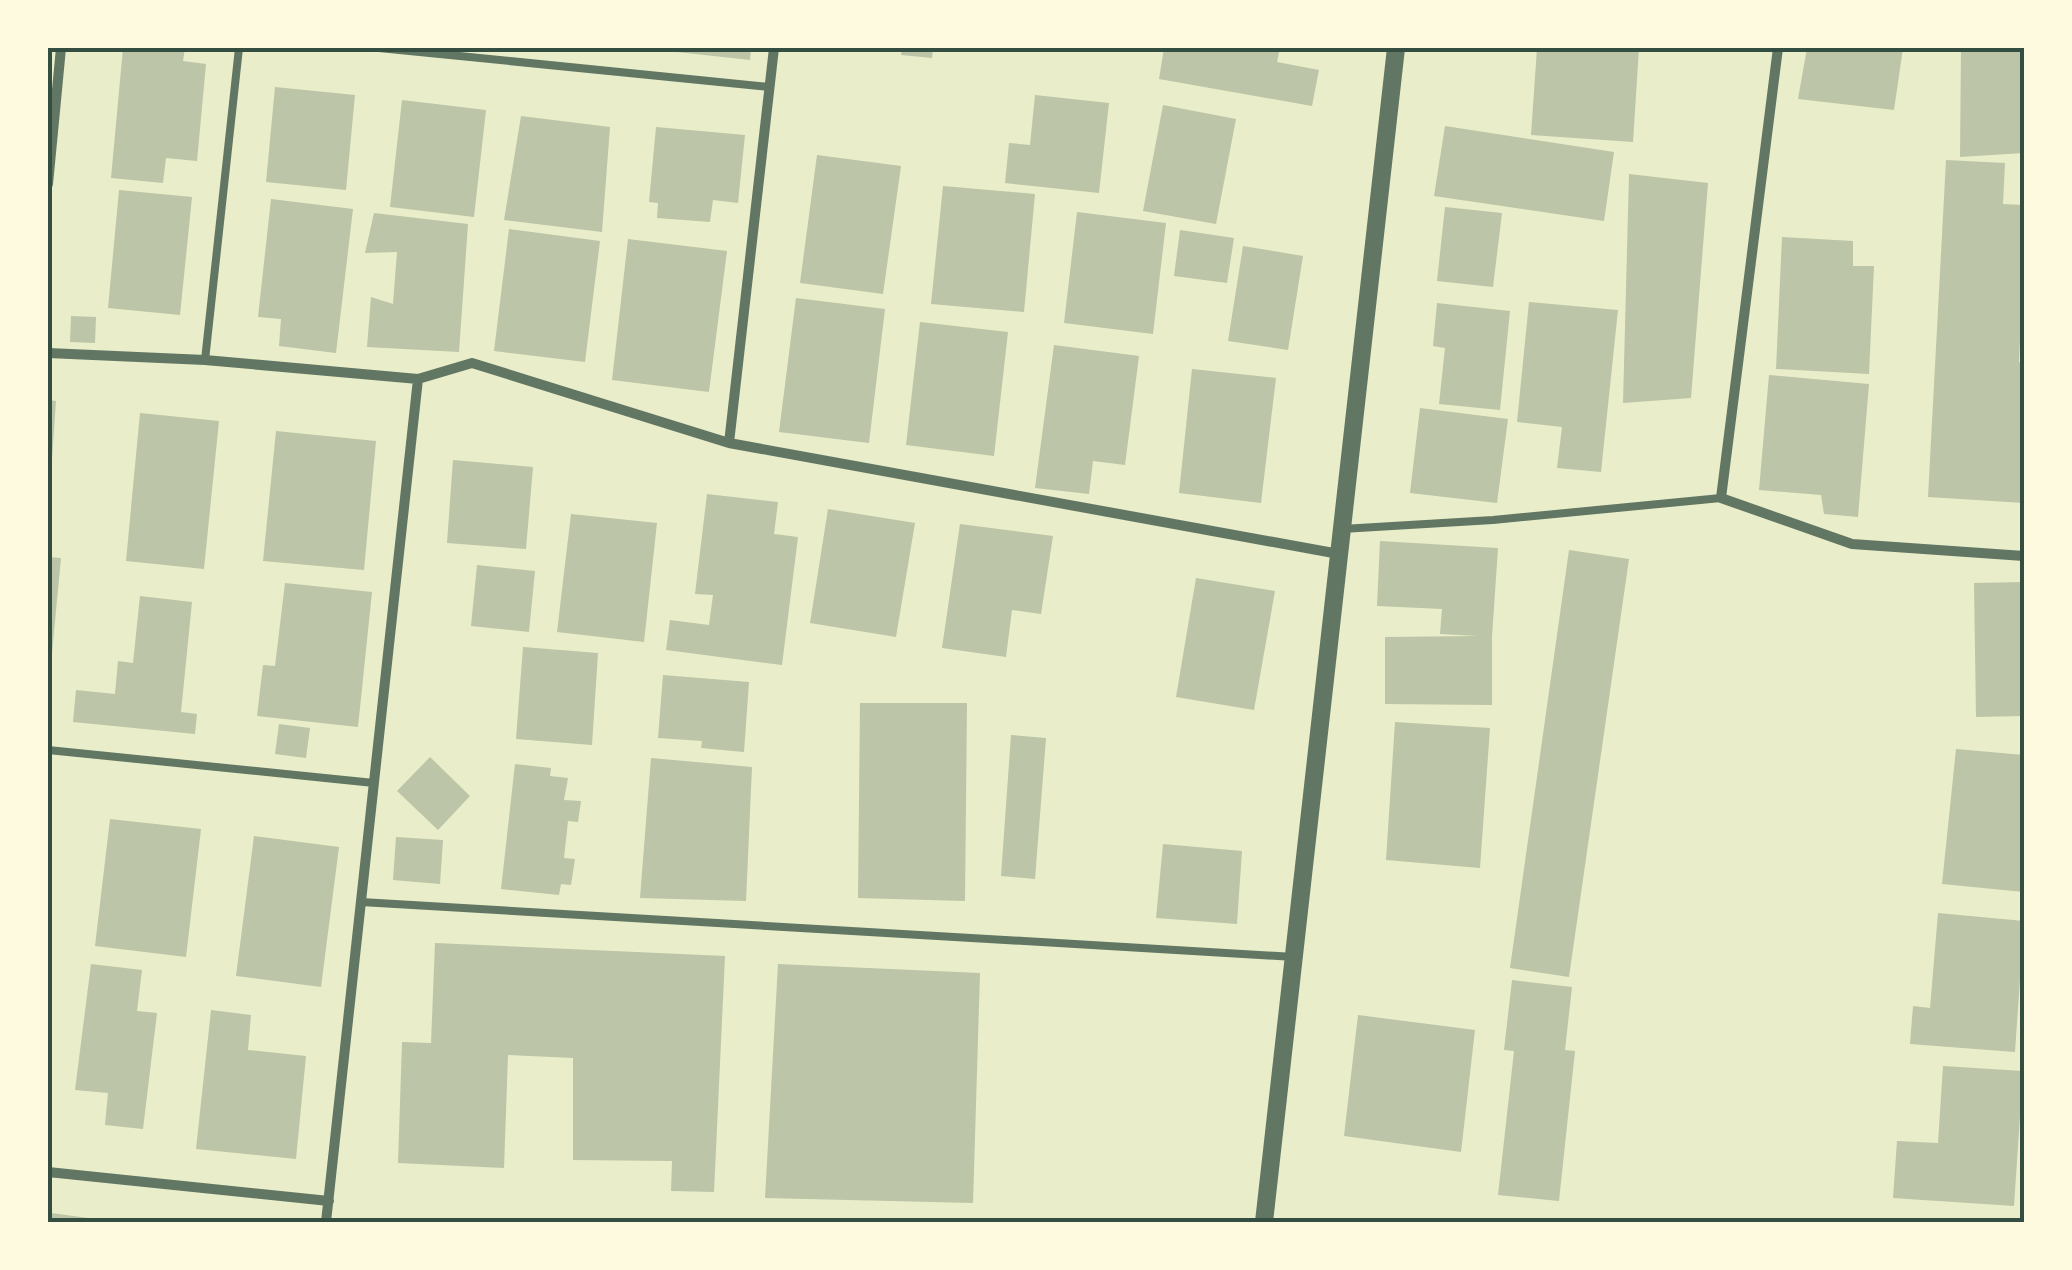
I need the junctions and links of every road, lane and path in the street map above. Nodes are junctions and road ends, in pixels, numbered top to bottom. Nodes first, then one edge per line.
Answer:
1 (61, 48) edge
2 (239, 48) edge
3 (379, 48) edge
4 (774, 48) edge
5 (1396, 48) edge
6 (1778, 48) edge
7 (770, 87) junction
8 (48, 184) edge
9 (48, 354) edge
10 (206, 360) junction
11 (418, 379) junction
12 (729, 442) junction
13 (1722, 498) junction
14 (1342, 529) junction
15 (1339, 554) junction
16 (2024, 556) edge
17 (48, 750) edge
18 (374, 783) junction
19 (361, 902) junction
20 (1294, 957) junction
21 (48, 1172) edge
22 (329, 1202) junction
23 (326, 1222) edge
24 (1264, 1222) edge

1 - 8 street
2 - 10 lane
3 - 7 lane
4 - 7 street
5 - 14 street
6 - 13 street
7 - 12 street
9 - 10 street
10 - 11 street
11 - 12 street
11 - 18 street
12 - 15 street
13 - 14 lane
13 - 16 street
14 - 15 street
15 - 20 street
17 - 18 lane
18 - 19 street
19 - 20 lane
19 - 22 street
20 - 24 street
21 - 22 street
22 - 23 street

